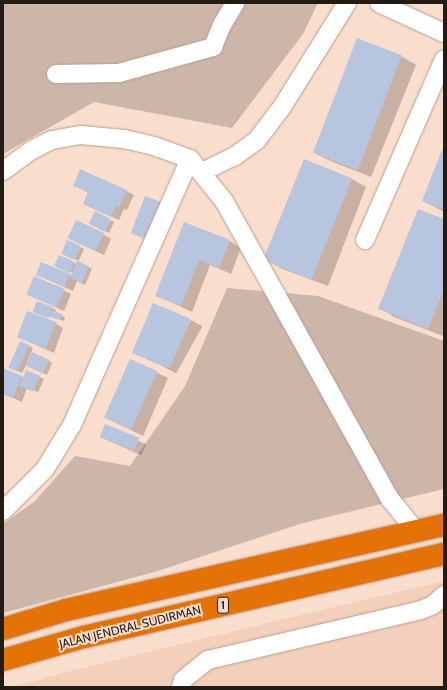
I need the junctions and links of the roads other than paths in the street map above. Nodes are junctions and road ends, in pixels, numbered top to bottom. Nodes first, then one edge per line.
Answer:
1 (235, 3) edge
2 (347, 3) edge
3 (379, 3) edge
4 (444, 32) edge
5 (444, 59) edge
6 (56, 74) dead end
7 (196, 165) junction
8 (3, 171) edge
9 (365, 240) dead end
10 (3, 511) edge
11 (444, 524) edge
12 (416, 531) junction
13 (444, 554) edge
14 (444, 595) edge
15 (3, 629) edge
16 (3, 660) edge
17 (181, 687) edge

1 - 6 street
2 - 7 street
3 - 4 street
5 - 9 street
7 - 8 street
7 - 10 street
7 - 12 street
11 - 12 highway
12 - 15 highway
13 - 16 highway, JALAN JENDRAL SUDIRMAN / 1
14 - 17 street

